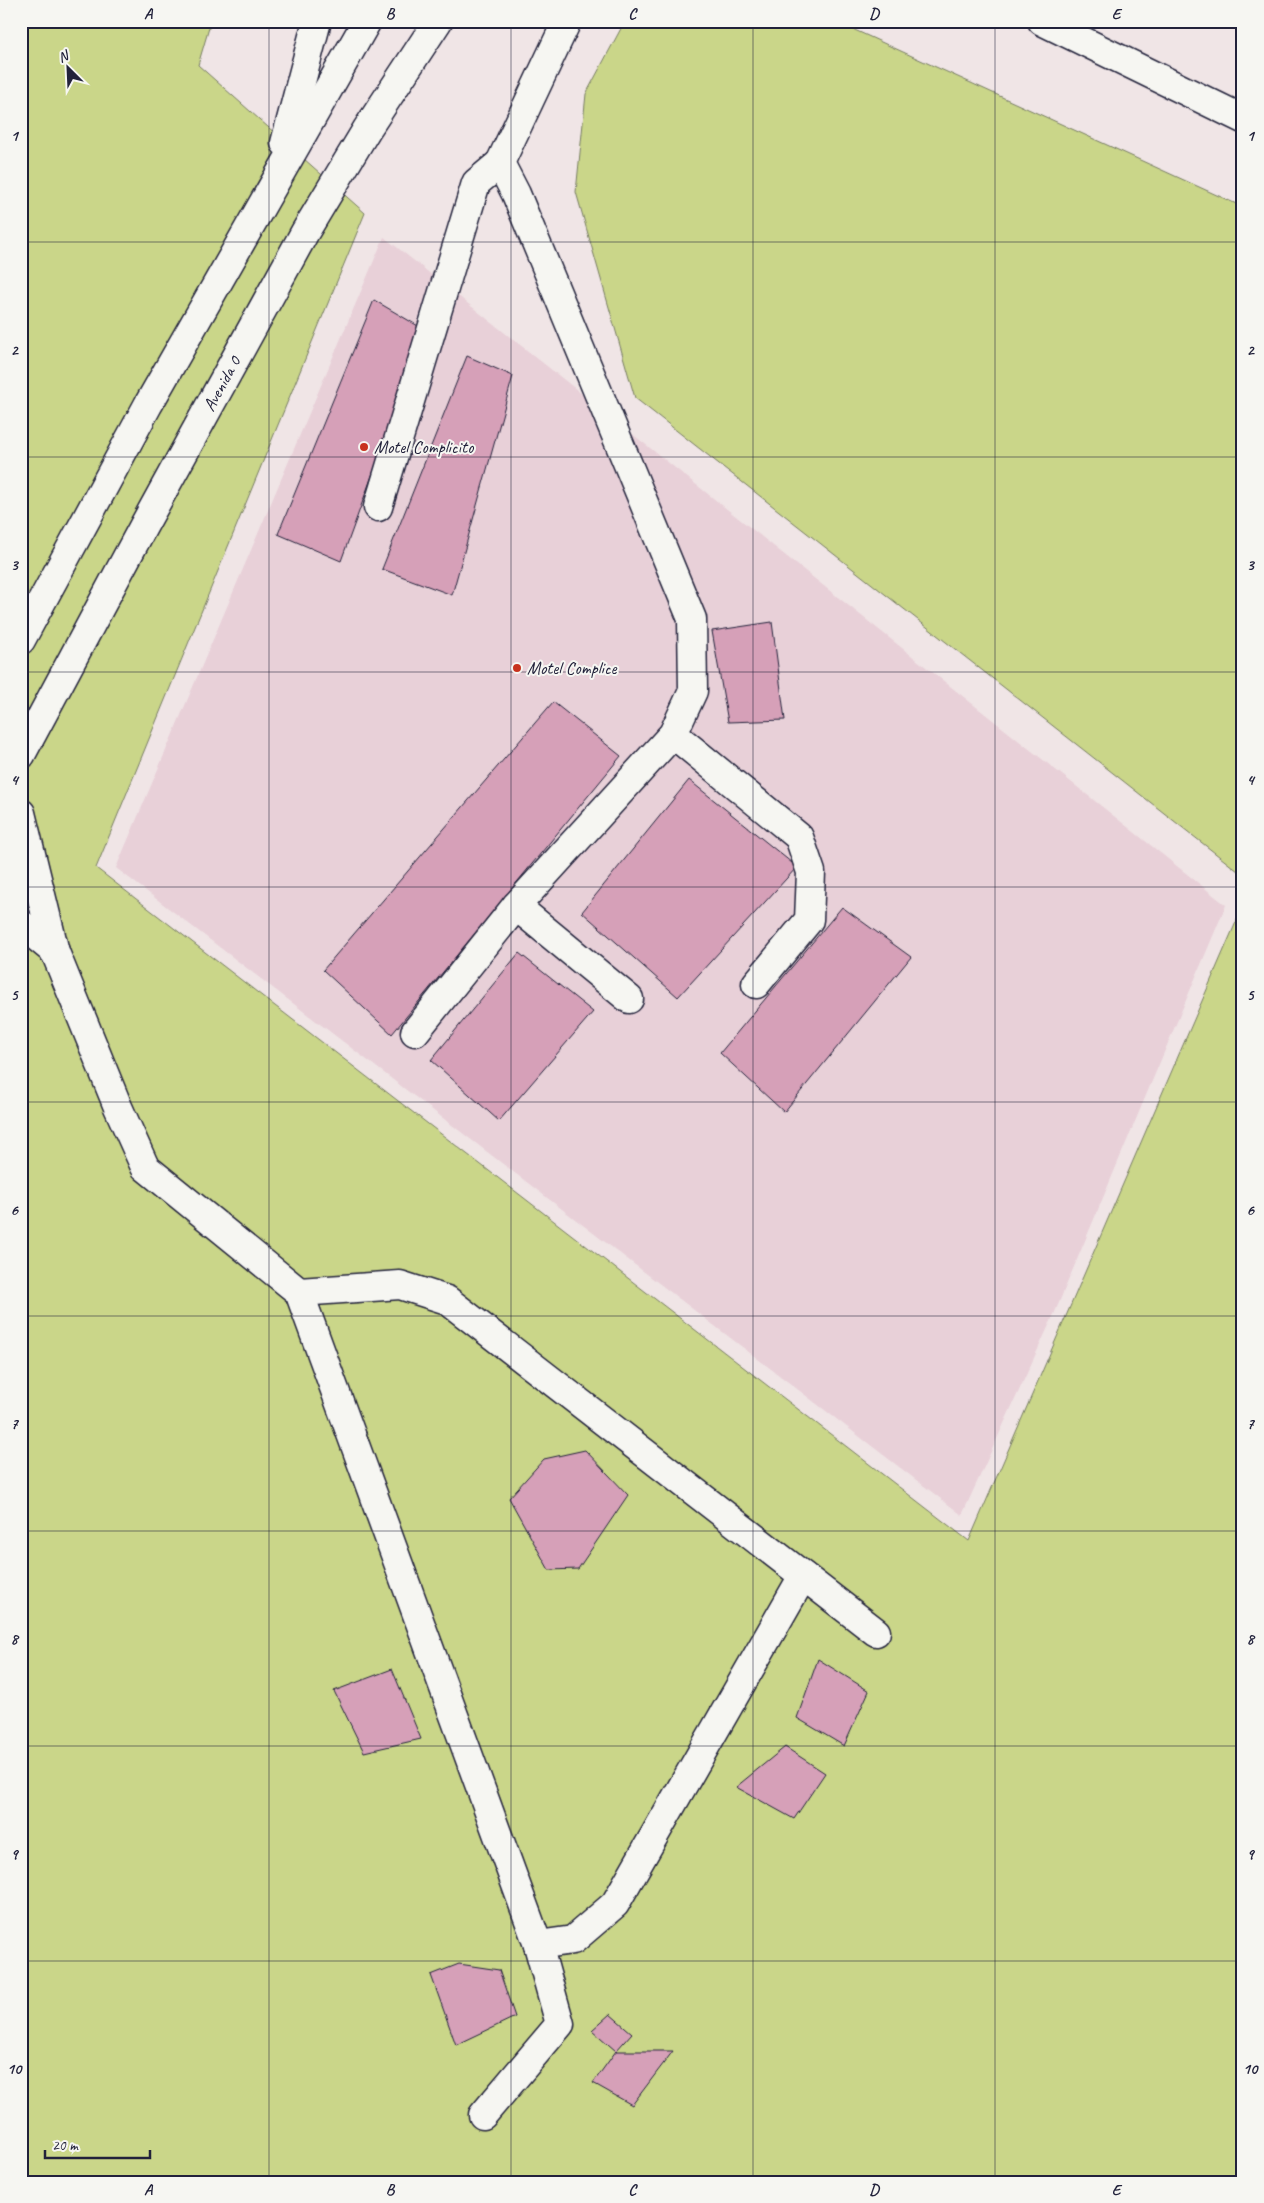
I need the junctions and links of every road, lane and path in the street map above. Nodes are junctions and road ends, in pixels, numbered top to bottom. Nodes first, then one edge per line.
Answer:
1 (317, 21) edge
2 (367, 21) edge
3 (438, 21) edge
4 (567, 21) edge
5 (1042, 21) edge
6 (1243, 119) edge
7 (500, 163) junction
8 (274, 184) junction
9 (378, 507) dead end
10 (21, 640) edge
11 (673, 734) junction
12 (21, 755) edge
13 (21, 813) edge
14 (516, 906) junction
15 (21, 924) edge
16 (56, 952) junction
17 (756, 984) dead end
18 (629, 999) dead end
19 (415, 1032) dead end
20 (299, 1292) junction
21 (803, 1576) junction
22 (876, 1632) dead end
23 (538, 1945) junction
24 (483, 2115) dead end

1 - 8 street
2 - 8 street
3 - 12 street, Avenida 0
4 - 7 street
5 - 6 street
7 - 9 street
7 - 11 street
8 - 10 street
11 - 14 street
11 - 17 street
13 - 16 street
14 - 18 street
14 - 19 street
15 - 16 street
16 - 20 street
20 - 21 street
20 - 23 street
21 - 22 street
21 - 23 street
23 - 24 street

